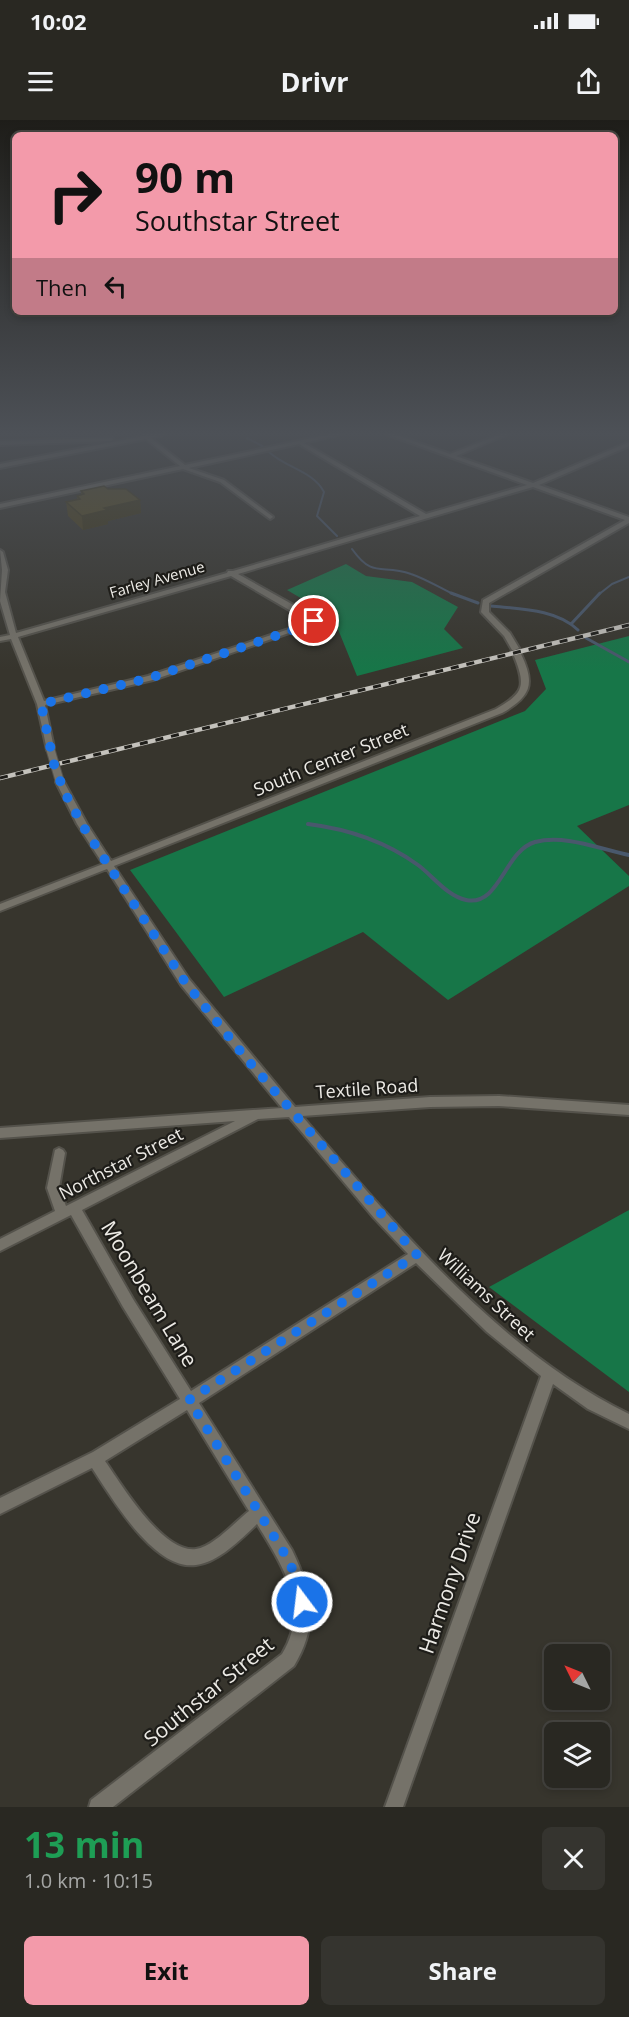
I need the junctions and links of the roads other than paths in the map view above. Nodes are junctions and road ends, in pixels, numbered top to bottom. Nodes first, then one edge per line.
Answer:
1 (264, 513) edge
2 (420, 513) edge
3 (437, 513) edge
4 (609, 513) edge
5 (426, 516) junction
6 (270, 517) dead end
7 (629, 520) edge
8 (0, 552) edge
9 (230, 572) junction
10 (14, 636) junction
11 (0, 639) edge
12 (41, 704) junction
13 (110, 866) junction
14 (0, 908) edge
15 (629, 1110) edge
16 (292, 1112) junction
17 (258, 1114) junction
18 (0, 1133) edge
19 (59, 1153) dead end
20 (68, 1211) junction
21 (0, 1245) edge
22 (417, 1255) junction
23 (549, 1374) junction
24 (189, 1400) junction
25 (629, 1422) edge
26 (95, 1459) junction
27 (0, 1506) edge
28 (258, 1513) junction
29 (98, 1807) edge
30 (394, 1807) edge

1 - 6 street
2 - 5 street
3 - 5 street, Farley Avenue
4 - 7 street
5 - 9 street, Farley Avenue
7 - 13 street, South Center Street
8 - 10 street, Williams Street
9 - 10 street, Farley Avenue
9 - 12 street
10 - 11 street, Farley Avenue
10 - 12 street, Williams Street
12 - 13 street, Williams Street, bridge
13 - 14 street
13 - 16 street, Williams Street
15 - 16 street, Textile Road
16 - 17 street, Textile Road
16 - 22 street, Williams Street
17 - 18 street, Textile Road
17 - 20 street, Northstar Street
19 - 20 street, Moonbeam Lane
20 - 21 street, Northstar Street
20 - 24 street, Moonbeam Lane
22 - 23 street, Williams Street
22 - 24 street
23 - 25 street, Williams Street
23 - 30 street, Harmony Drive
24 - 26 street
24 - 28 street, Southstar Street
26 - 27 street
26 - 28 street
28 - 29 street, Southstar Street

